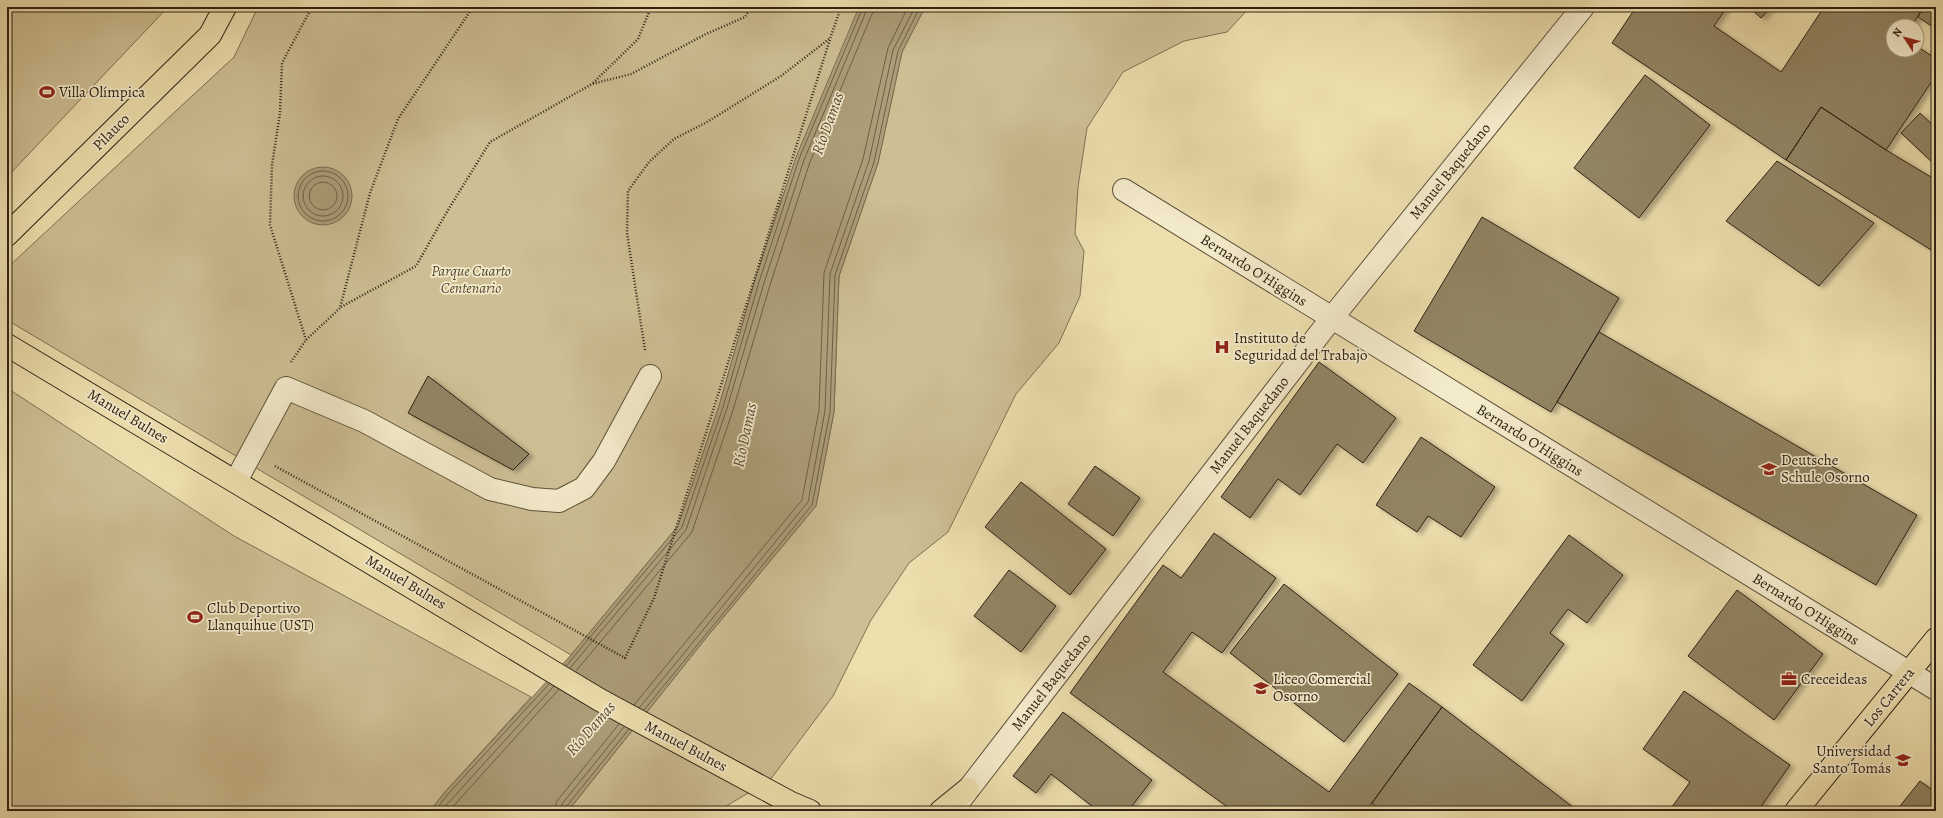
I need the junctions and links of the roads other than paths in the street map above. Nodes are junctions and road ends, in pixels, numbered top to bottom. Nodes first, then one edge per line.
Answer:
1 (225, 7) edge
2 (1583, 7) edge
3 (1124, 190) dead end
4 (7, 235) edge
5 (1331, 319) junction
6 (7, 345) edge
7 (650, 376) road end
8 (236, 481) junction
9 (1936, 639) edge
10 (1909, 673) junction
11 (1936, 689) edge
12 (968, 789) junction
13 (800, 807) edge
14 (941, 811) edge
15 (951, 811) edge
16 (1796, 811) edge

1 - 4 main road, Pilauco
2 - 5 street, Manuel Baquedano
3 - 5 street, Bernardo O'Higgins
5 - 10 street, Bernardo O'Higgins
5 - 12 street, Manuel Baquedano
6 - 8 main road, Manuel Bulnes
7 - 8 street
8 - 13 main road, Manuel Bulnes
9 - 10 main road, Los Carrera
10 - 11 street, Bernardo O'Higgins
10 - 16 main road, Los Carrera
12 - 14 main road
12 - 15 street, Manuel Baquedano

